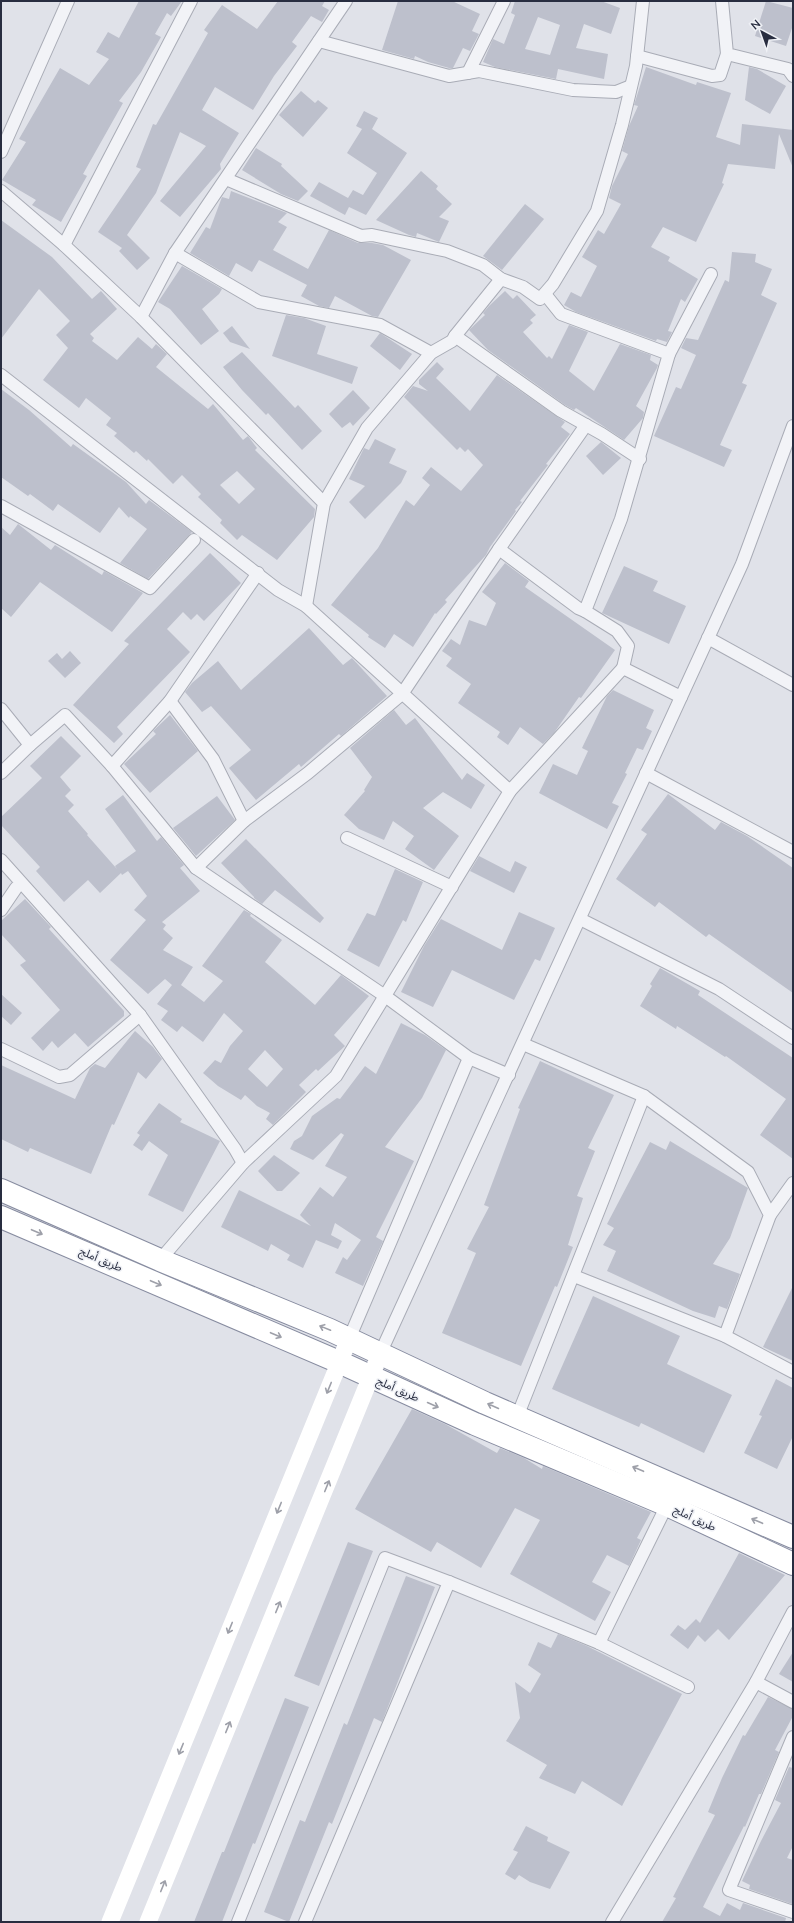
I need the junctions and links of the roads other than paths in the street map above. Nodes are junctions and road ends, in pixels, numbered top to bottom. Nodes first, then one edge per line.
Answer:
1 (68, 1) edge
2 (191, 1) edge
3 (346, 1) edge
4 (504, 1) edge
5 (643, 1) edge
6 (722, 1) edge
7 (319, 41) junction
8 (727, 54) junction
9 (637, 56) junction
10 (791, 67) edge
11 (468, 73) junction
12 (631, 86) junction
13 (1, 152) edge
14 (226, 179) junction
15 (1, 191) edge
16 (64, 245) junction
17 (175, 253) junction
18 (711, 274) dead end
19 (501, 279) junction
20 (545, 294) junction
21 (141, 317) junction
22 (455, 336) junction
23 (430, 353) junction
24 (670, 354) junction
25 (1, 375) edge
26 (586, 426) junction
27 (793, 426) edge
28 (640, 459) junction
29 (324, 503) junction
30 (1, 506) edge
31 (194, 540) dead end
32 (499, 550) junction
33 (258, 573) junction
34 (306, 606) junction
35 (585, 611) junction
36 (708, 638) junction
37 (623, 668) junction
38 (793, 685) edge
39 (402, 694) junction
40 (681, 697) junction
41 (170, 701) junction
42 (1, 710) edge
43 (30, 745) junction
44 (112, 766) junction
45 (1, 773) edge
46 (646, 773) junction
47 (510, 791) junction
48 (244, 821) junction
49 (347, 838) dead end
50 (793, 852) edge
51 (1, 860) edge
52 (196, 868) junction
53 (452, 887) junction
54 (16, 888) dead end
55 (1, 910) edge
56 (580, 919) junction
57 (385, 996) junction
58 (140, 1015) junction
59 (793, 1038) edge
60 (523, 1044) junction
61 (1, 1049) edge
62 (469, 1058) junction
63 (509, 1075) junction
64 (644, 1096) junction
65 (243, 1163) junction
66 (793, 1183) edge
67 (1, 1190) edge
68 (770, 1215) junction
69 (1, 1216) edge
70 (160, 1260) junction
71 (574, 1276) junction
72 (725, 1336) junction
73 (349, 1339) junction
74 (380, 1354) junction
75 (339, 1362) junction
76 (793, 1372) edge
77 (371, 1377) junction
78 (517, 1417) junction
79 (667, 1505) junction
80 (793, 1536) edge
81 (793, 1564) edge
82 (449, 1582) junction
83 (793, 1612) edge
84 (599, 1643) junction
85 (756, 1682) junction
86 (688, 1687) dead end
87 (793, 1702) edge
88 (793, 1737) edge
89 (793, 1912) edge
90 (110, 1922) edge
91 (148, 1922) edge
92 (238, 1922) edge
93 (304, 1922) edge
94 (612, 1922) edge

1 - 13 street
2 - 16 street
3 - 7 street
4 - 11 street
5 - 9 street
6 - 8 street
7 - 11 street
7 - 14 street
8 - 9 street
8 - 10 street
9 - 12 street
11 - 12 street
12 - 20 street
14 - 17 street
14 - 19 street
15 - 16 street
16 - 21 street
17 - 21 street
17 - 23 street
18 - 24 street
19 - 20 street
19 - 22 street
20 - 24 street
21 - 29 street
22 - 23 street
22 - 26 street
23 - 29 street
24 - 28 street
25 - 33 street
26 - 28 street
26 - 32 street
27 - 36 street
28 - 35 street
29 - 34 street
30 - 31 street
32 - 35 street
32 - 39 street
33 - 34 street
33 - 41 street
34 - 39 street
35 - 37 street
36 - 38 street
36 - 40 street
37 - 40 street
37 - 47 street
39 - 47 street
39 - 48 street
40 - 46 street
41 - 44 street
41 - 48 street
42 - 43 street
43 - 44 street
43 - 45 street
44 - 52 street
46 - 50 street
46 - 56 street
47 - 53 street
48 - 52 street
49 - 53 street
51 - 58 street
52 - 57 street
53 - 57 street
54 - 55 street
56 - 59 street
56 - 60 street
57 - 62 street
57 - 65 street
58 - 61 street
58 - 65 street
60 - 63 street
60 - 64 street
62 - 63 street
62 - 73 street
63 - 74 street
64 - 68 street
64 - 71 street
65 - 70 street
66 - 68 street
67 - 70 highway, طريق أملج
68 - 72 street
69 -> 75 highway, طريق أملج
73 -> 70 highway, طريق أملج
71 - 72 street
71 - 78 street
72 - 76 street
73 - 74 highway, طريق أملج
73 - 75 street
74 - 77 street
78 -> 74 highway, طريق أملج
75 - 77 highway, طريق أملج
75 -> 90 street
77 -> 79 highway, طريق أملج
91 -> 77 street
80 -> 78 highway, طريق أملج
79 - 81 highway, طريق أملج
79 - 84 street
82 - 84 street
82 - 92 street
82 - 93 street
83 - 85 street
84 - 86 street
85 - 87 street
85 - 94 street
88 - 89 street

